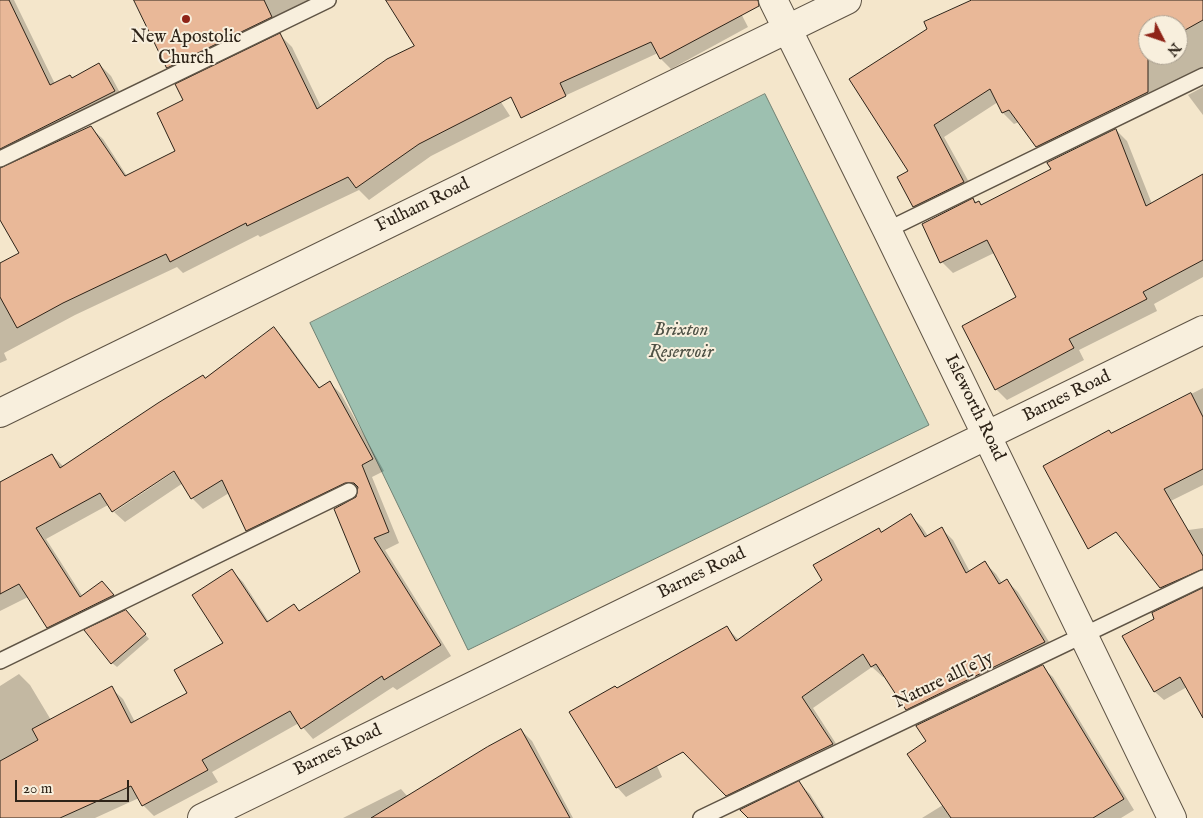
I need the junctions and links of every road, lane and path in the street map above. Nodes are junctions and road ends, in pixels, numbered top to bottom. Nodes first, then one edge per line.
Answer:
1 (328, 0) edge
2 (773, 0) edge
3 (847, 0) edge
4 (787, 29) junction
5 (1203, 76) edge
6 (0, 159) edge
7 (887, 230) junction
8 (1203, 330) edge
9 (0, 413) edge
10 (987, 436) junction
11 (349, 491) dead end
12 (1203, 578) edge
13 (1083, 636) junction
14 (0, 661) edge
15 (202, 818) edge
16 (701, 818) edge
17 (1172, 818) edge

1 - 6 lane
2 - 4 street, Isleworth Road
3 - 4 street, Fulham Road
4 - 7 street, Isleworth Road
4 - 9 street, Fulham Road
5 - 7 lane
7 - 10 street, Isleworth Road
8 - 10 street, Barnes Road
10 - 13 street, Isleworth Road
10 - 15 street, Barnes Road
11 - 14 lane
12 - 13 lane, Nature all[e]y
13 - 16 lane, Nature all[e]y
13 - 17 street, Isleworth Road

